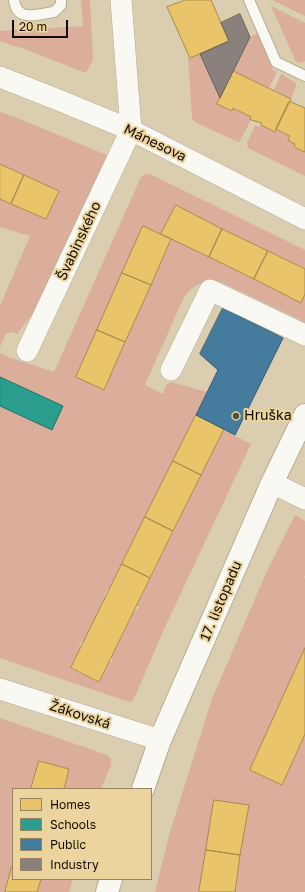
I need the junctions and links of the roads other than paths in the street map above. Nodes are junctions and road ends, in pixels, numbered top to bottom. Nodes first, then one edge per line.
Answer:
1 (14, 0) edge
2 (61, 0) edge
3 (121, 0) edge
4 (249, 0) edge
5 (305, 76) edge
6 (0, 77) edge
7 (131, 130) junction
8 (305, 219) edge
9 (305, 335) edge
10 (27, 351) dead end
11 (171, 370) dead end
12 (305, 415) edge
13 (272, 483) junction
14 (305, 499) edge
15 (0, 689) edge
16 (160, 740) junction
17 (143, 788) edge
18 (111, 880) edge
19 (107, 892) edge

1 - 2 lane
3 - 7 street
4 - 5 lane
6 - 7 street, Mánesova
7 - 8 street, Mánesova
7 - 10 street, Švabinského
9 - 11 street
12 - 13 street, 17. listopadu
13 - 14 street
13 - 16 street, 17. listopadu
15 - 16 street, Žákovská
16 - 17 street, 17. listopadu
18 - 19 street

